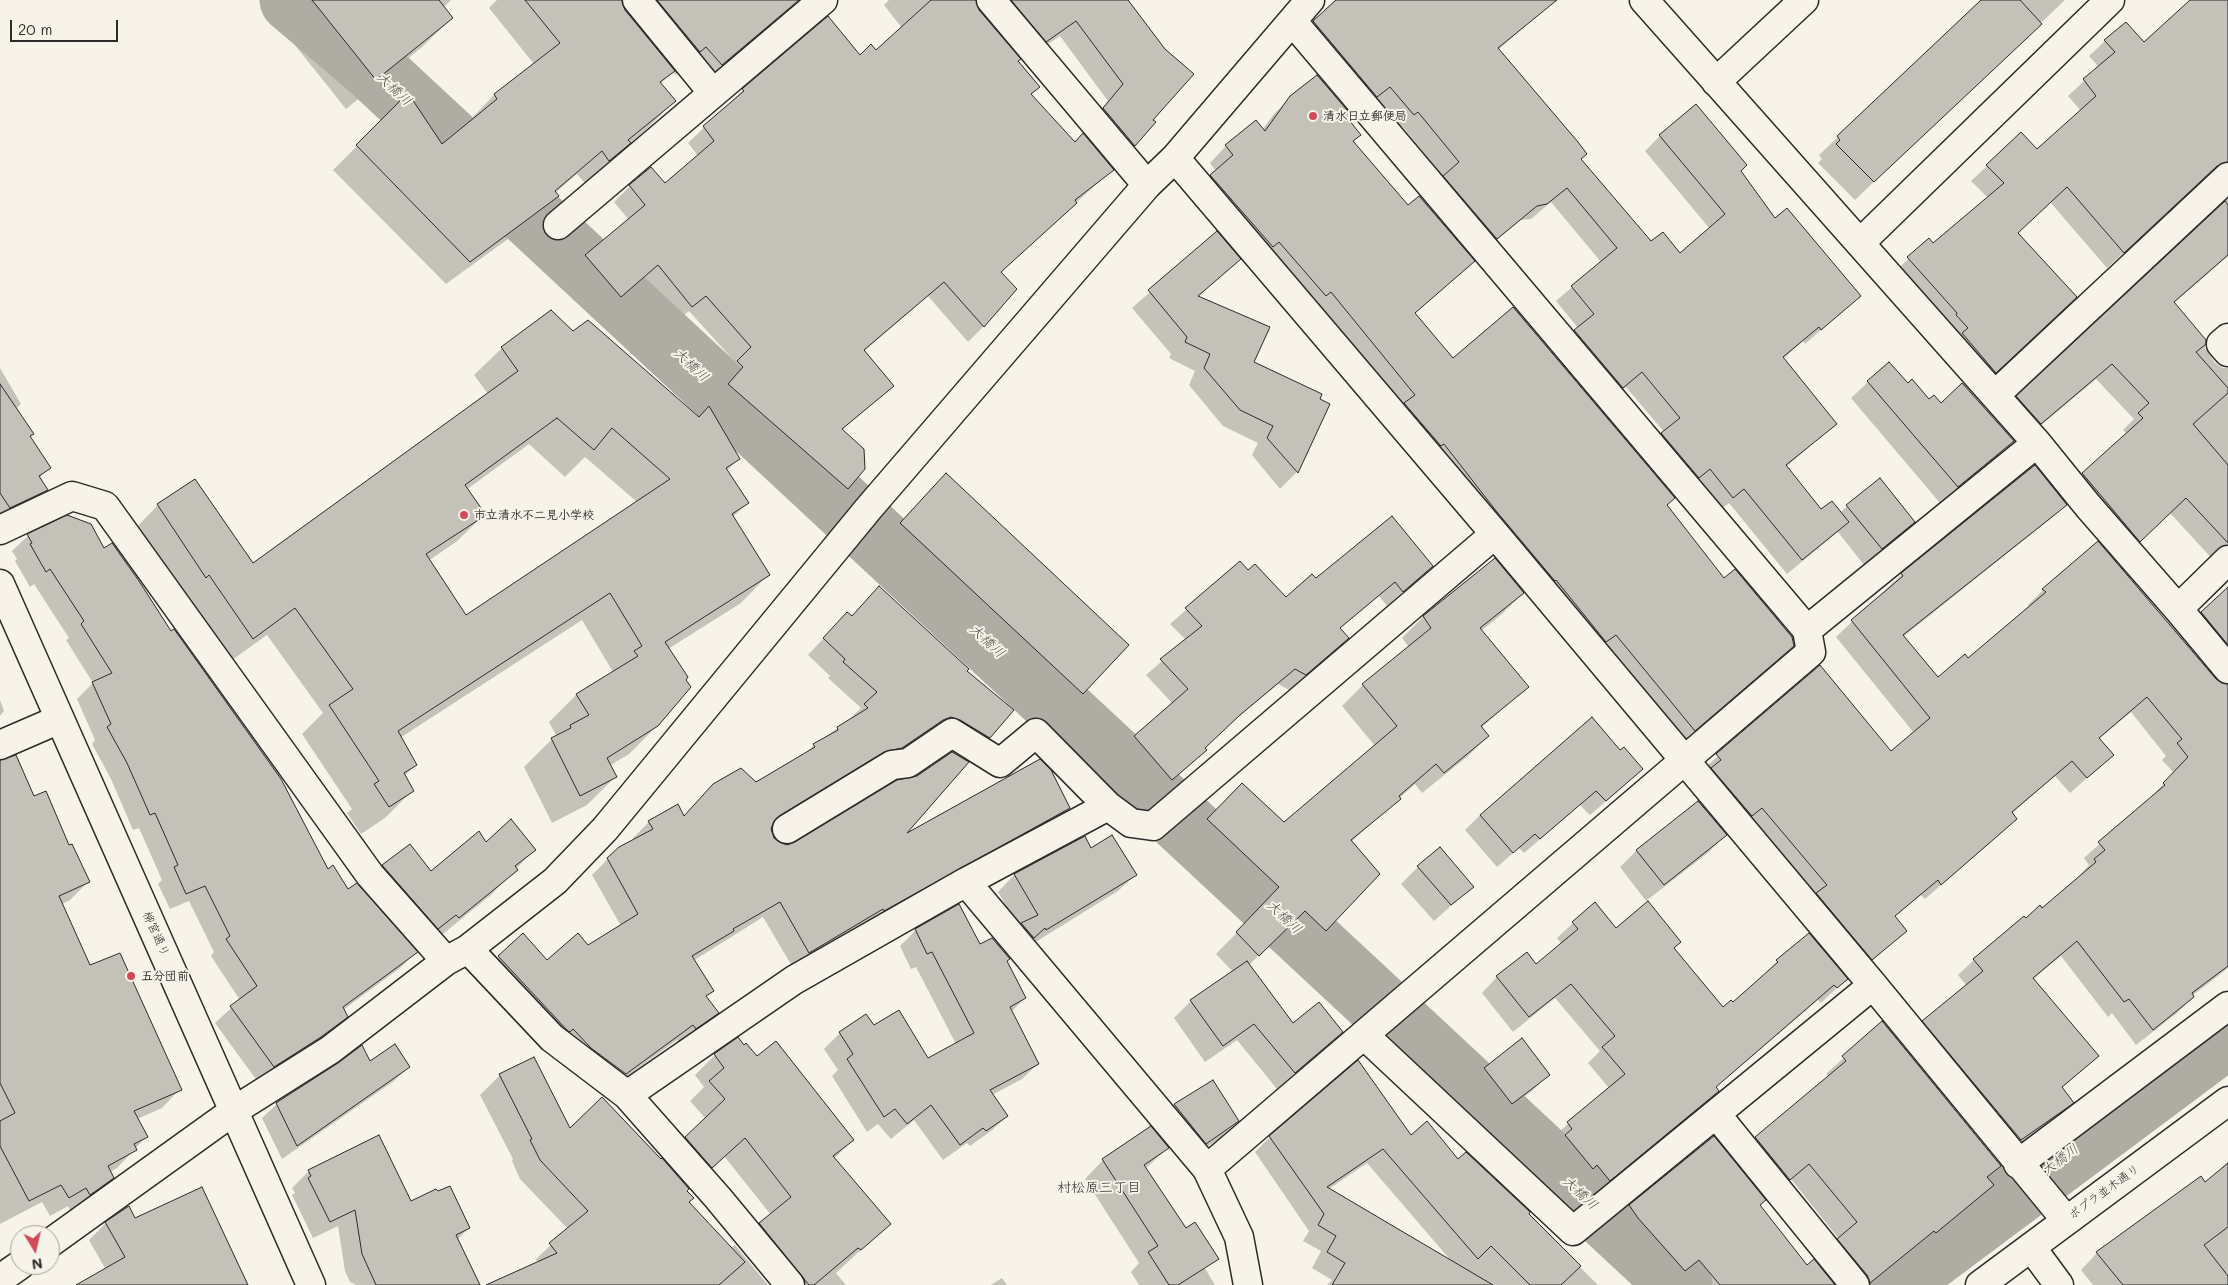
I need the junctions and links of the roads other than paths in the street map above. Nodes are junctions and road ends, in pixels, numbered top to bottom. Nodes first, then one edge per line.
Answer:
1 (637, 0) edge
2 (823, 0) edge
3 (991, 0) edge
4 (1310, 0) edge
5 (1644, 0) edge
6 (1804, 0) edge
7 (2110, 0) edge
8 (1293, 22) junction
9 (1716, 82) junction
10 (713, 93) junction
11 (1175, 158) junction
12 (2228, 178) edge
13 (1147, 185) junction
14 (558, 226) dead end
15 (1860, 243) junction
16 (2228, 338) edge
17 (2228, 352) edge
18 (1995, 395) junction
19 (2037, 443) junction
20 (0, 530) edge
21 (1495, 534) junction
22 (2228, 560) edge
23 (0, 584) edge
24 (2178, 608) junction
25 (1808, 630) junction
26 (2228, 669) edge
27 (60, 719) junction
28 (0, 745) edge
29 (1684, 761) junction
30 (1108, 806) junction
31 (787, 829) dead end
32 (966, 882) junction
33 (457, 955) junction
34 (1873, 985) junction
35 (2228, 1006) edge
36 (1364, 1035) junction
37 (627, 1095) junction
38 (2228, 1101) edge
39 (235, 1110) junction
40 (1716, 1114) junction
41 (2018, 1164) junction
42 (1207, 1169) junction
43 (2066, 1220) junction
44 (60, 1236) edge
45 (2030, 1247) junction
46 (311, 1285) edge
47 (790, 1285) edge
48 (1248, 1285) edge
49 (1855, 1285) edge
50 (1980, 1285) edge
51 (2058, 1285) edge

1 - 10 street
2 - 10 street
3 - 13 street
4 - 8 street
5 - 9 street
6 - 9 street
7 - 15 street
8 - 11 street
8 - 25 street
9 - 15 street
10 - 14 street
11 - 13 street
11 - 21 street
12 - 18 street
13 - 33 street
15 - 18 street
16 - 17 street
18 - 19 street
19 - 24 street
19 - 25 street
20 - 33 street
21 - 29 street
21 - 30 street
22 - 24 street
23 - 27 street, 柳宮通り
24 - 26 street
25 - 29 street
27 - 28 street
27 - 39 street, 柳宮通り
29 - 34 street
29 - 36 street
30 - 31 street
30 - 32 street
32 - 37 street
32 - 42 street
33 - 37 street
33 - 39 street
34 - 40 street
34 - 41 street
35 - 41 street
36 - 40 street
36 - 42 street
37 - 47 street
38 - 43 street, ポプラ並木通り
39 - 44 street
39 - 46 street, 柳宮通り
40 - 49 street
41 - 43 street
42 - 48 street
43 - 45 street, ポプラ並木通り
45 - 50 street, ポプラ並木通り
45 - 51 street

